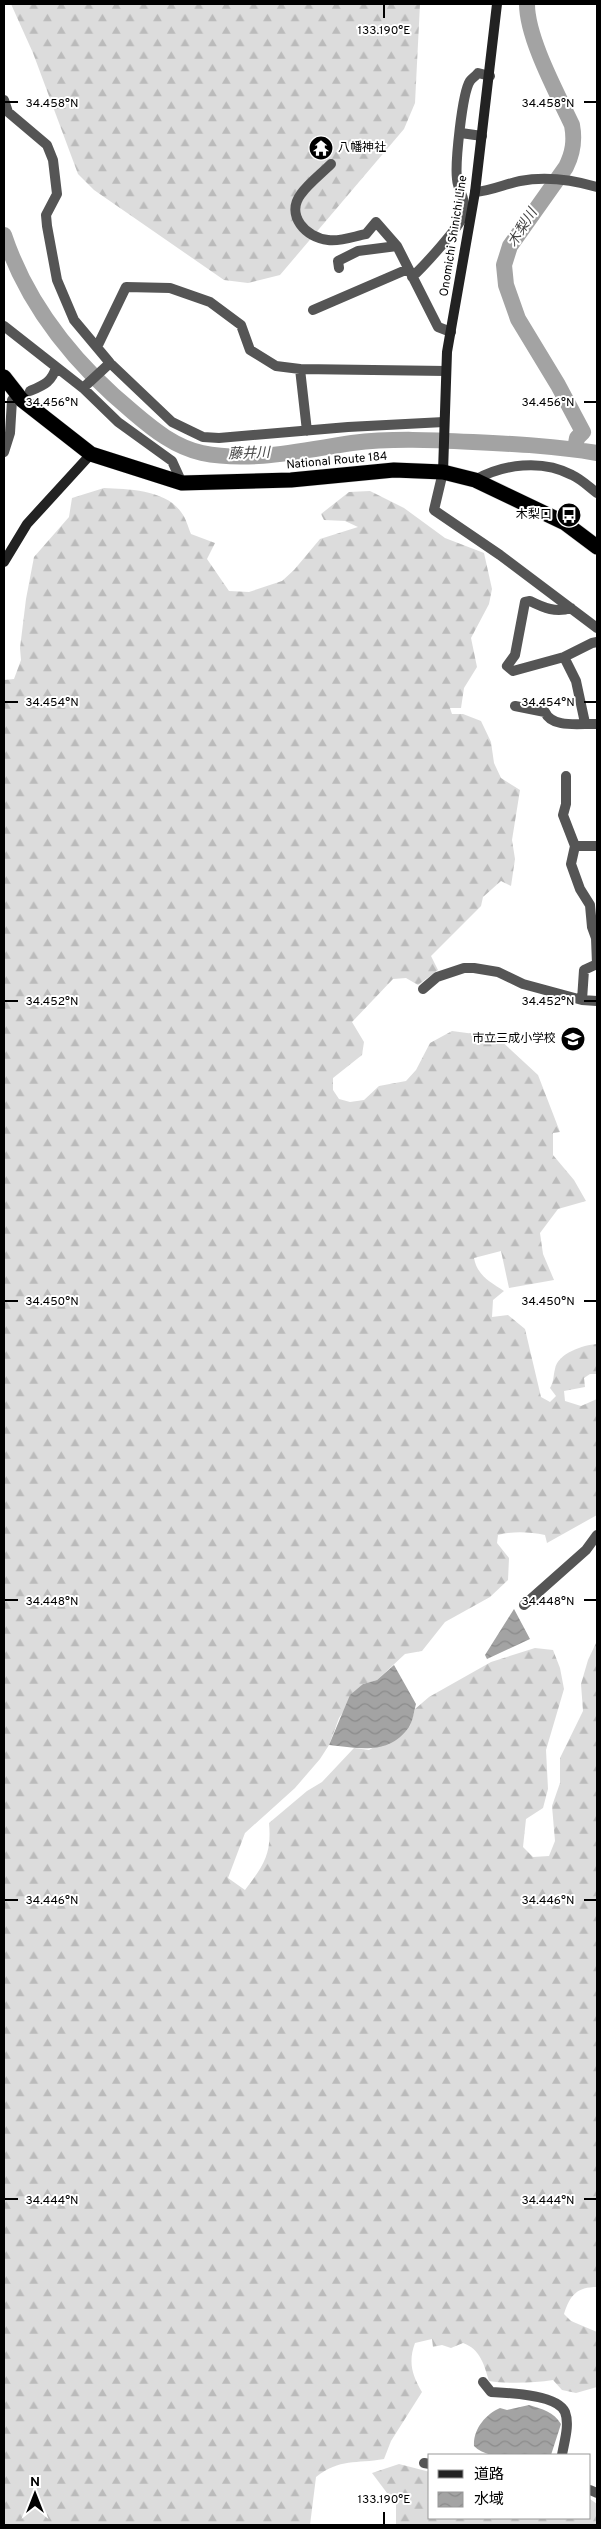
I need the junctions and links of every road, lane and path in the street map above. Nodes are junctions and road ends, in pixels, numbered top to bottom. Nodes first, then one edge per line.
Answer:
1 (497, 4) edge
2 (490, 76) junction
3 (4, 100) edge
4 (461, 133) junction
5 (482, 136) junction
6 (331, 164) dead end
7 (597, 187) edge
8 (475, 192) junction
9 (397, 246) junction
10 (339, 268) dead end
11 (410, 273) junction
12 (313, 310) dead end
13 (4, 326) edge
14 (451, 332) junction
15 (97, 347) junction
16 (110, 363) junction
17 (56, 367) junction
18 (300, 369) junction
19 (446, 371) junction
20 (4, 377) edge
21 (83, 388) junction
22 (24, 393) junction
23 (444, 422) junction
24 (307, 431) junction
25 (4, 452) edge
26 (91, 454) junction
27 (443, 465) junction
28 (475, 480) junction
29 (182, 483) junction
30 (597, 493) edge
31 (597, 547) edge
32 (4, 562) edge
33 (571, 608) junction
34 (597, 628) edge
35 (597, 642) edge
36 (564, 657) junction
37 (515, 706) dead end
38 (584, 723) junction
39 (597, 724) edge
40 (566, 776) dead end
41 (575, 846) junction
42 (597, 846) edge
43 (423, 989) dead end
44 (582, 1000) junction
45 (597, 1000) edge
46 (597, 1535) edge
47 (524, 1605) dead end
48 (483, 2382) dead end
49 (562, 2454) edge

1 - 2 main road, Onomichi Shinichi Line
2 - 4 street
2 - 5 main road, Onomichi Shinichi Line
3 - 15 street
4 - 5 street
4 - 11 street
5 - 8 main road, Onomichi Shinichi Line
6 - 9 street
7 - 8 street
8 - 14 main road, Onomichi Shinichi Line
9 - 10 street
9 - 11 street
11 - 12 street
11 - 14 street
13 - 17 street
14 - 19 main road, Onomichi Shinichi Line
15 - 16 street
15 - 18 street
16 - 21 street
16 - 24 street
17 - 21 street
17 - 22 street
18 - 19 street
18 - 24 street
19 - 23 main road, Onomichi Shinichi Line
20 - 22 highway, National Route 184
21 - 29 street
22 - 25 street
22 - 26 highway, National Route 184
23 - 24 street
23 - 27 main road, Onomichi Shinichi Line
26 - 29 highway, National Route 184
26 - 32 main road
27 - 28 highway, National Route 184
27 - 29 highway, National Route 184
27 - 33 street
28 - 30 street
28 - 31 highway, National Route 184
33 - 34 street
33 - 36 street
35 - 36 street
36 - 38 street
37 - 38 street
38 - 39 street
40 - 41 street
41 - 42 street
41 - 44 street
43 - 44 street
44 - 45 street
46 - 47 street
48 - 49 street

